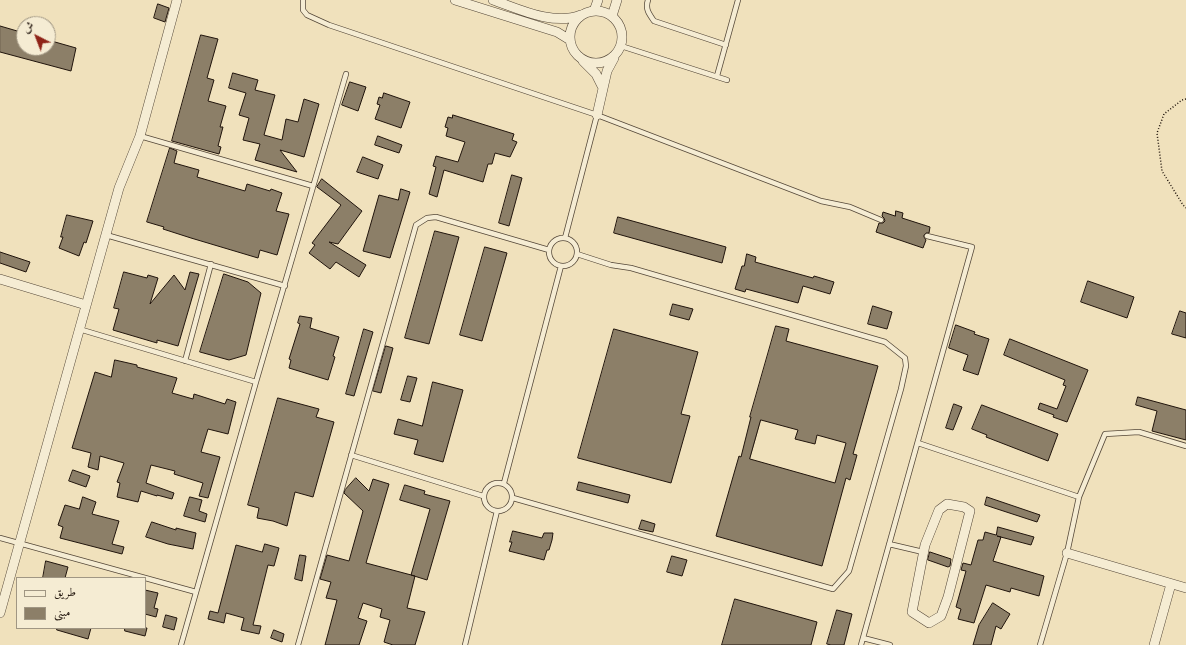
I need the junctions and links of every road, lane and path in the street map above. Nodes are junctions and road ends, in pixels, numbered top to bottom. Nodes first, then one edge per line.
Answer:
1 (177, 0) edge
2 (303, 0) edge
3 (455, 0) edge
4 (495, 0) edge
5 (598, 0) edge
6 (617, 0) edge
7 (648, 0) edge
8 (738, 0) edge
9 (594, 11) junction
10 (584, 14) junction
11 (612, 16) junction
12 (570, 40) junction
13 (726, 44) junction
14 (618, 50) junction
15 (581, 60) junction
16 (346, 74) dead end
17 (716, 76) junction
18 (727, 80) dead end
19 (602, 86) junction
20 (1186, 99) edge
21 (597, 115) junction
22 (140, 136) junction
23 (313, 186) junction
24 (1186, 208) edge
25 (881, 220) dead end
26 (106, 235) junction
27 (927, 236) dead end
28 (565, 238) junction
29 (549, 250) junction
30 (576, 254) junction
31 (211, 264) junction
32 (561, 266) junction
33 (0, 279) edge
34 (284, 286) junction
35 (86, 306) junction
36 (80, 329) junction
37 (185, 361) junction
38 (256, 382) junction
39 (918, 443) junction
40 (1186, 446) edge
41 (351, 455) junction
42 (504, 483) junction
43 (483, 496) junction
44 (1079, 496) junction
45 (513, 498) junction
46 (498, 511) junction
47 (0, 538) edge
48 (20, 543) junction
49 (889, 544) junction
50 (923, 552) junction
51 (1067, 553) junction
52 (142, 577) edge
53 (146, 578) edge
54 (1171, 584) junction
55 (1186, 588) edge
56 (196, 592) junction
57 (0, 613) edge
58 (863, 638) junction
59 (181, 645) edge
60 (298, 645) edge
61 (465, 645) edge
62 (861, 645) edge
63 (890, 645) edge
64 (1040, 645) edge
65 (1154, 645) edge

1 - 22 street
2 - 21 lane
3 - 12 street
4 - 10 street
5 - 9 street
6 - 11 street
7 - 13 lane
8 - 13 lane
9 - 10 street
9 - 11 street
10 - 12 street
11 - 14 street
12 - 15 street
13 - 17 lane
14 - 15 street
14 - 17 lane
14 - 19 street
15 - 19 street
16 - 23 lane
17 - 18 lane
19 - 21 street
20 - 24 path
21 - 25 lane
21 - 28 lane
22 - 23 lane
22 - 26 street
23 - 34 lane
26 - 31 lane
26 - 35 street
27 - 39 lane
28 - 29 lane
28 - 30 lane
29 - 32 lane
29 - 41 lane
30 - 32 lane
30 - 45 lane
31 - 34 lane
31 - 37 lane
32 - 42 lane
33 - 35 street
34 - 38 lane
35 - 36 street
36 - 37 lane
36 - 48 street
37 - 38 lane
38 - 56 lane
39 - 44 lane
39 - 49 lane
40 - 44 lane
41 - 43 lane
41 - 60 lane
42 - 43 lane
42 - 45 lane
43 - 46 lane
44 - 51 lane
45 - 46 lane
46 - 61 lane
47 - 48 lane
48 - 52 lane
48 - 57 street
49 - 50 lane
49 - 58 lane
50 - 50 street
51 - 54 street
51 - 64 lane
53 - 56 lane
54 - 55 street
54 - 65 street
56 - 59 lane
58 - 62 lane
58 - 63 lane

